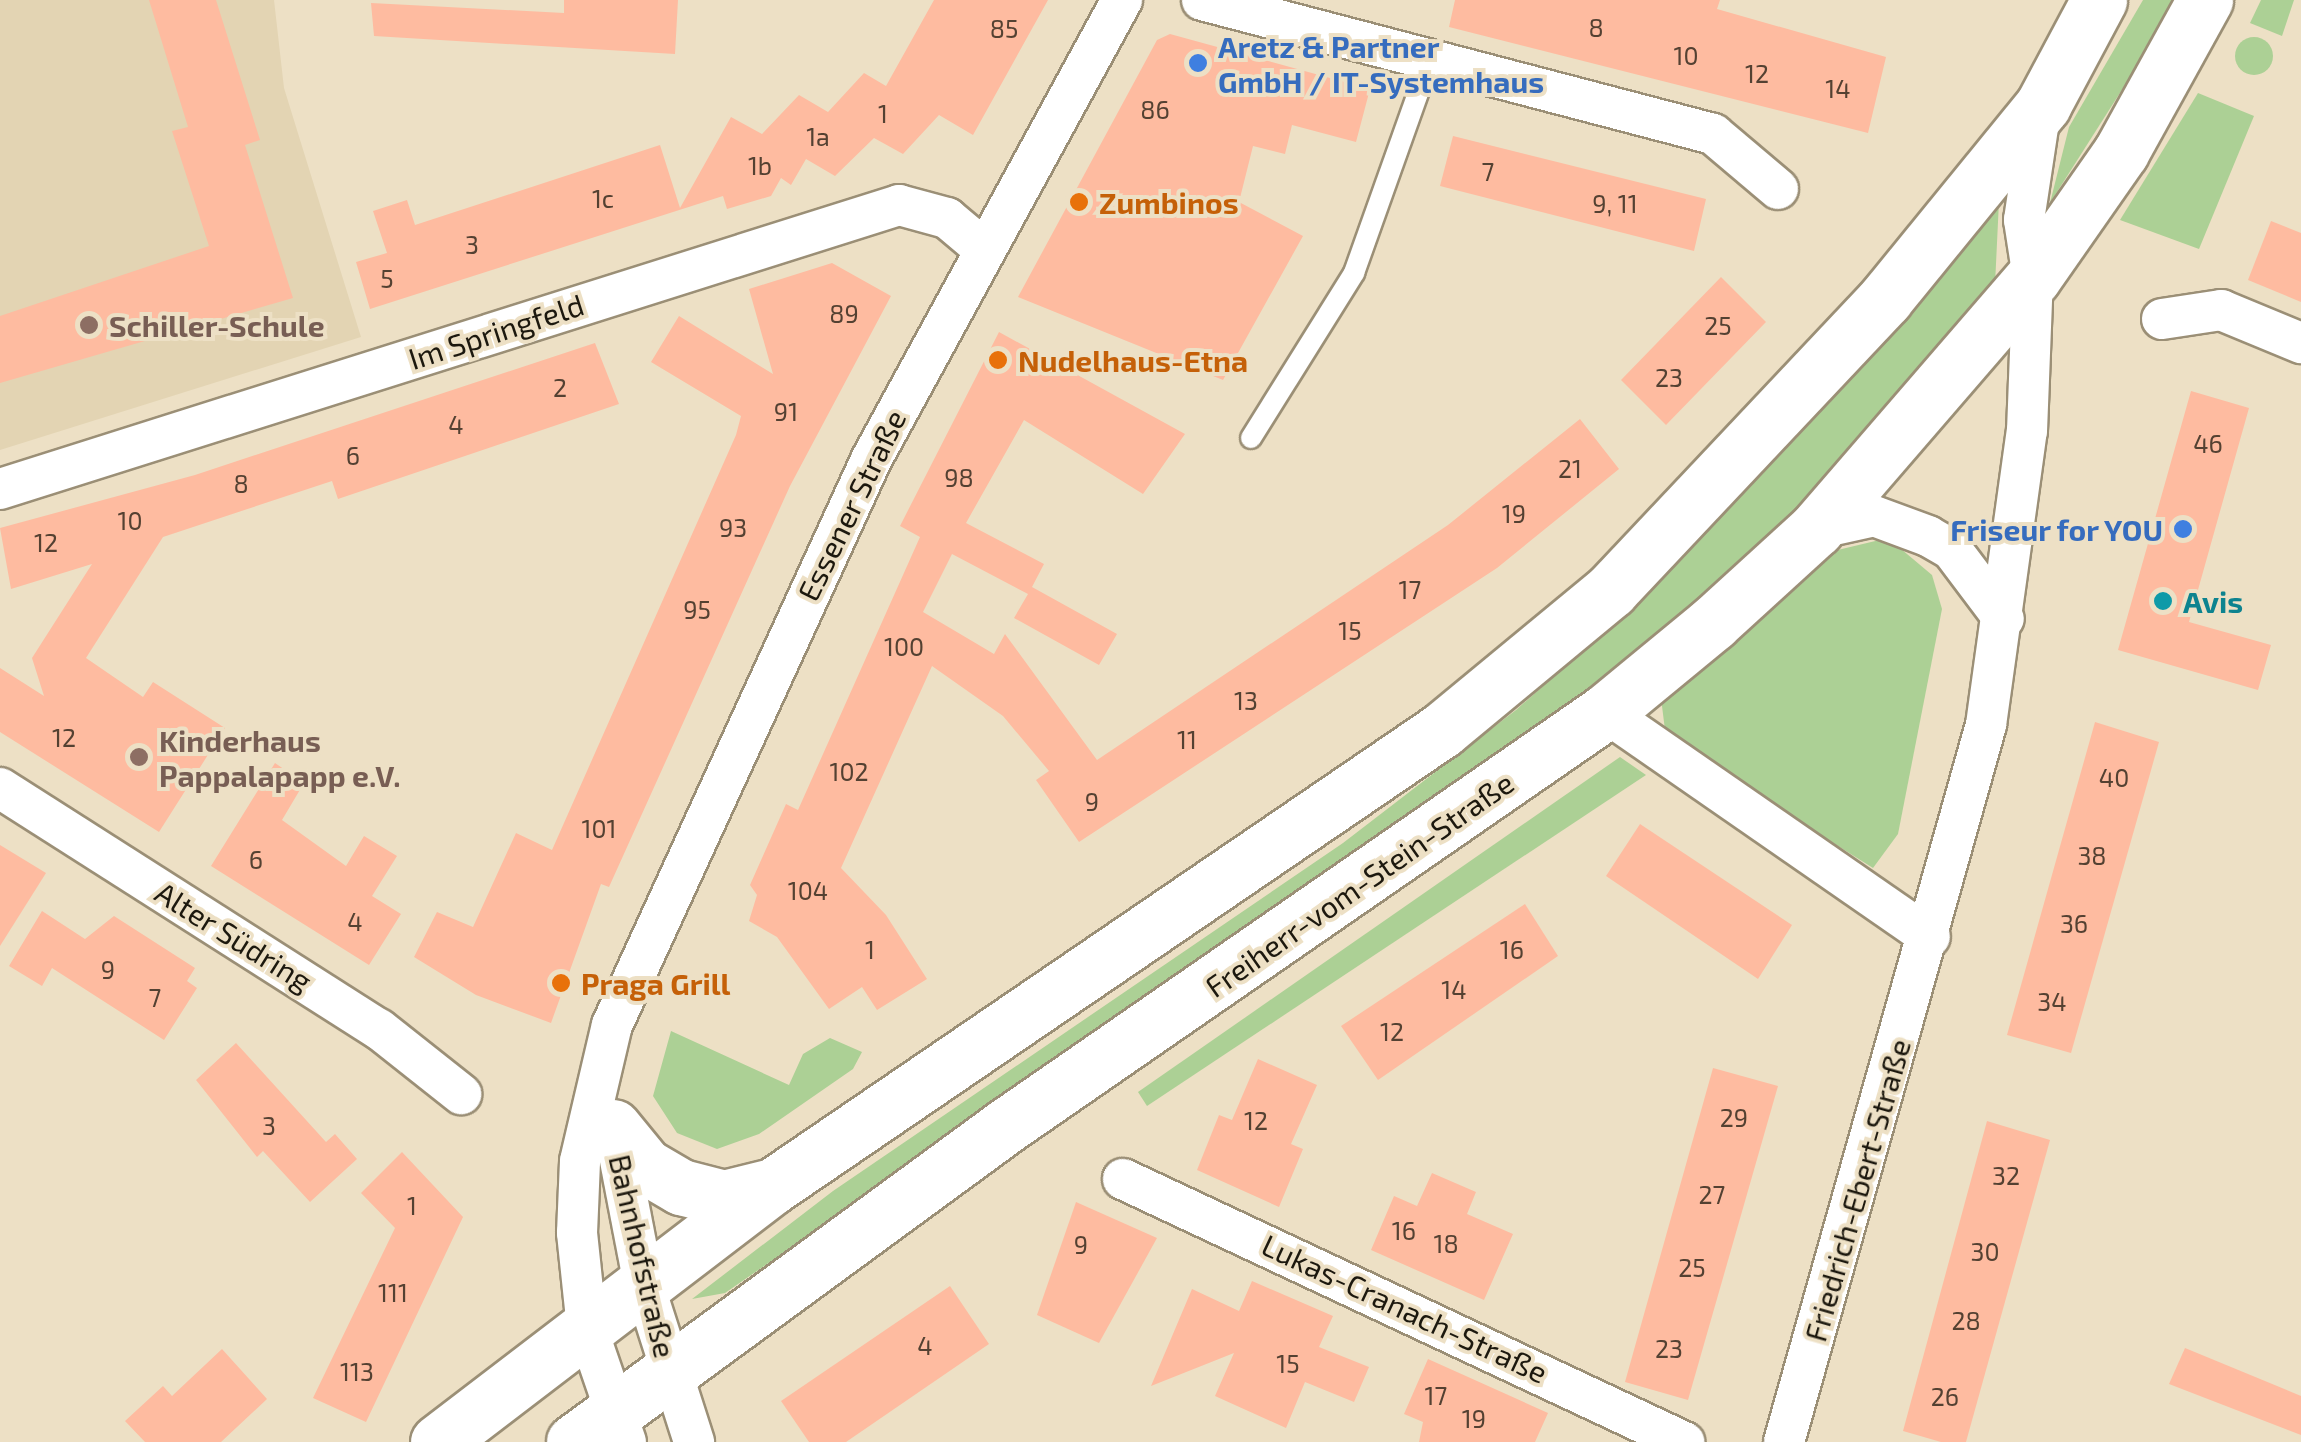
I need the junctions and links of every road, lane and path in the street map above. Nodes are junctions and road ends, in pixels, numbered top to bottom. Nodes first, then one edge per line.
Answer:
1 (1122, 0) edge
2 (1202, 0) edge
3 (2100, 0) edge
4 (2206, 0) edge
5 (1430, 60) junction
6 (2042, 105) junction
7 (1778, 189) dead end
8 (984, 249) junction
9 (2032, 278) junction
10 (2162, 318) dead end
11 (2301, 343) edge
12 (1251, 438) dead end
13 (0, 490) edge
14 (1816, 529) junction
15 (2004, 619) junction
16 (1605, 712) junction
17 (0, 788) edge
18 (1930, 937) junction
19 (612, 1025) junction
20 (461, 1094) dead end
21 (613, 1127) junction
22 (1123, 1179) dead end
23 (773, 1186) junction
24 (644, 1285) junction
25 (586, 1328) junction
26 (670, 1370) junction
27 (608, 1430) edge
28 (438, 1442) edge
29 (694, 1442) edge
30 (1684, 1442) edge
31 (1784, 1442) edge

1 - 8 street, Essener Straße
2 - 5 street
3 - 6 main road, Friedrich-Ebert-Straße
4 - 9 main road
5 - 7 street
5 - 12 lane
6 - 9 street, Friedrich-Ebert-Straße
6 - 23 main road, Friedrich-Ebert-Straße
8 - 13 street, Im Springfeld
8 - 19 street, Essener Straße
9 - 14 main road, Freiherr-vom-Stein-Straße
9 - 15 street, Friedrich-Ebert-Straße
10 - 11 street
14 - 15 street
14 - 16 main road, Freiherr-vom-Stein-Straße
15 - 18 street, Friedrich-Ebert-Straße
16 - 18 street
16 - 26 main road, Freiherr-vom-Stein-Straße
17 - 20 street, Alter Südring
18 - 31 street, Friedrich-Ebert-Straße
19 - 21 street, Essener Straße
19 - 25 street, Essener Straße
21 - 23 main road
21 - 24 street, Bahnhofstraße
22 - 30 street, Lukas-Cranach-Straße
23 - 24 main road
24 - 25 main road
24 - 26 street, Bahnhofstraße
25 - 27 street
25 - 28 main road
26 - 27 main road, Freiherr-vom-Stein-Straße
26 - 29 street, Bahnhofstraße

